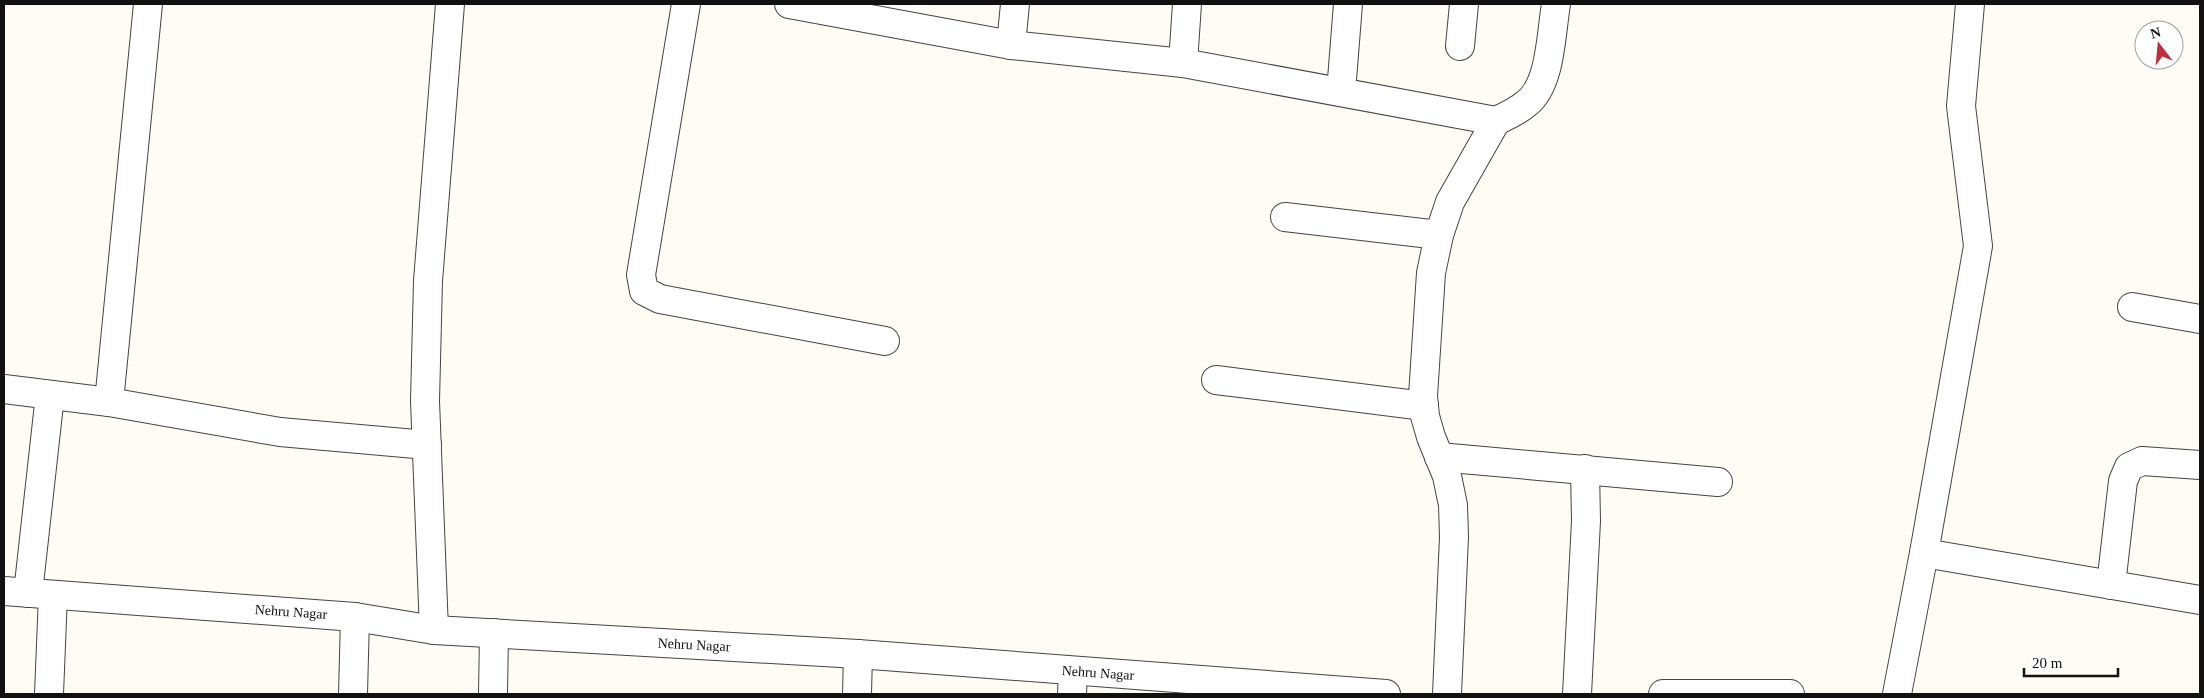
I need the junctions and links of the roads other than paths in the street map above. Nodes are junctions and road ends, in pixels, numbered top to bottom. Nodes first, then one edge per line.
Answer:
1 (148, 4) edge
2 (450, 4) edge
3 (686, 4) edge
4 (789, 4) edge
5 (1015, 4) edge
6 (1187, 4) edge
7 (1348, 4) edge
8 (1464, 4) edge
9 (1556, 4) edge
10 (1970, 4) edge
11 (1011, 45) junction
12 (1460, 46) dead end
13 (1184, 63) junction
14 (1341, 92) junction
15 (1496, 121) junction
16 (1285, 217) dead end
17 (1439, 234) junction
18 (2132, 307) dead end
19 (2200, 319) edge
20 (884, 341) dead end
21 (1216, 380) dead end
22 (4, 388) edge
23 (50, 394) junction
24 (109, 402) junction
25 (1424, 406) junction
26 (427, 445) junction
27 (1439, 457) junction
28 (2200, 465) edge
29 (1585, 469) junction
30 (1718, 482) dead end
31 (1924, 553) junction
32 (2111, 585) junction
33 (28, 593) edge
34 (2200, 600) edge
35 (355, 617) junction
36 (434, 630) junction
37 (494, 633) junction
38 (858, 654) junction
39 (1072, 682) edge
40 (49, 694) edge
41 (353, 694) edge
42 (493, 694) edge
43 (857, 694) edge
44 (1386, 694) edge
45 (1447, 694) edge
46 (1577, 694) edge
47 (1663, 694) edge
48 (1719, 694) edge
49 (1788, 694) edge
50 (1897, 694) edge

1 - 24 street
2 - 26 street
3 - 20 street
4 - 11 street
5 - 11 street
6 - 13 street
7 - 14 street
8 - 12 street
9 - 15 street
10 - 31 street
11 - 13 street
13 - 14 street
14 - 15 street
15 - 17 street
16 - 17 street
17 - 25 street
18 - 19 street
21 - 25 street
22 - 23 street
23 - 24 street
23 - 33 street
24 - 26 street
25 - 27 street
26 - 36 street
27 - 29 street
27 - 45 street
28 - 32 street
29 - 30 street
29 - 46 street
31 - 32 street
31 - 50 street
32 - 34 street
33 - 35 street, Nehru Nagar
33 - 40 street
35 - 36 street, Nehru Nagar
35 - 41 street
36 - 37 street, Nehru Nagar
37 - 38 street, Nehru Nagar
37 - 42 street
38 - 39 street, Nehru Nagar
38 - 43 street
39 - 44 street, Nehru Nagar
47 - 48 street
48 - 49 street

